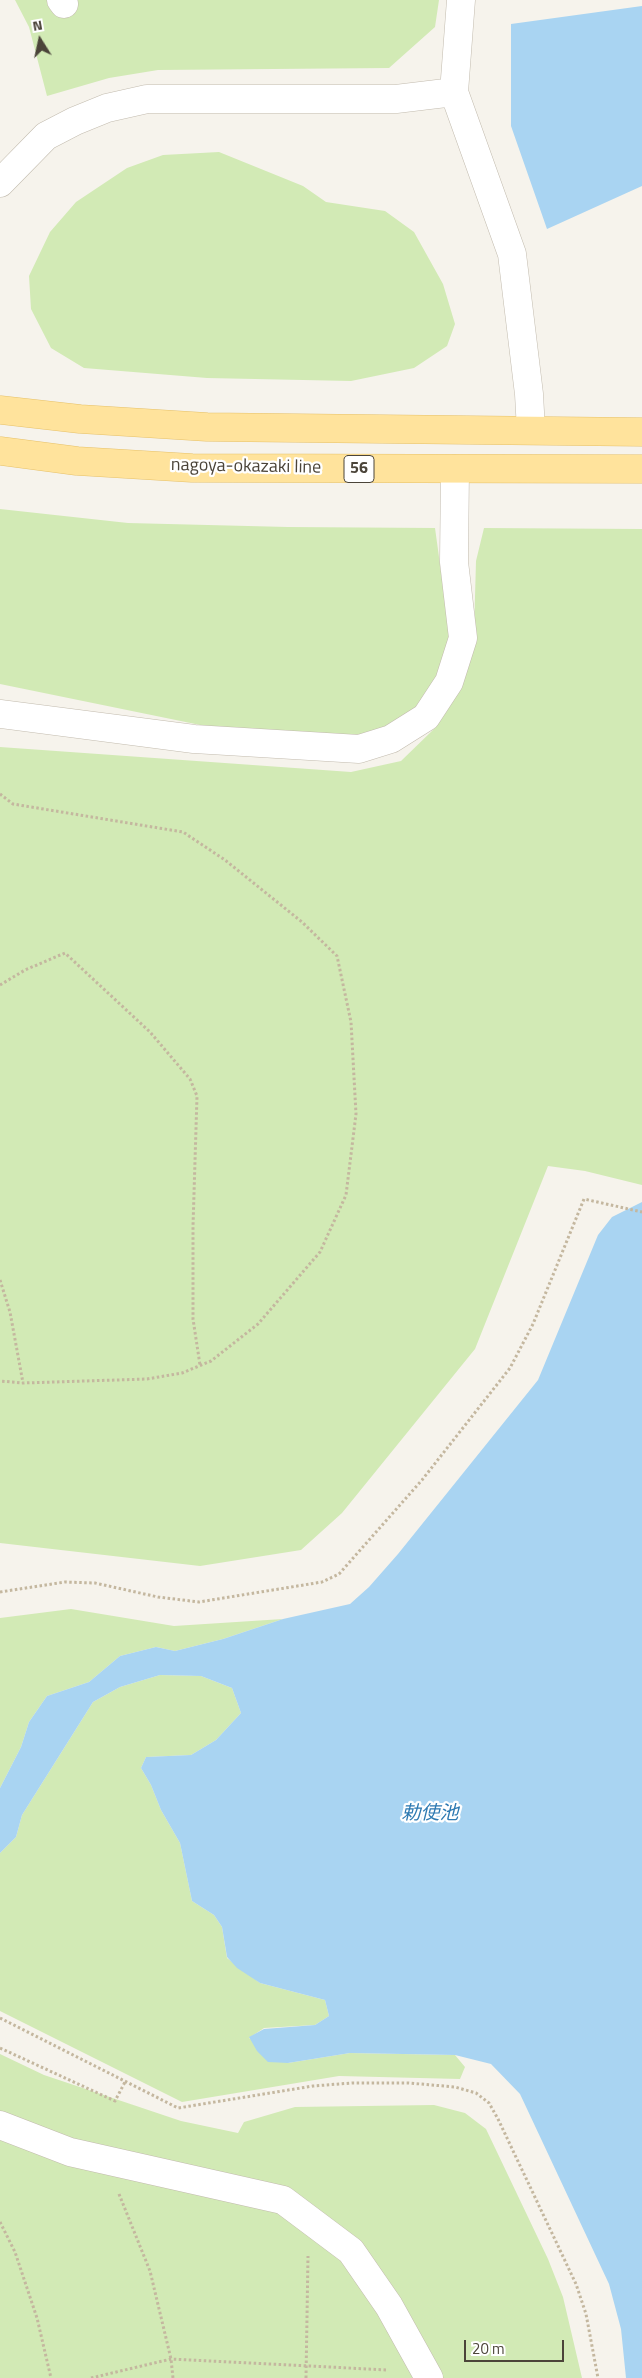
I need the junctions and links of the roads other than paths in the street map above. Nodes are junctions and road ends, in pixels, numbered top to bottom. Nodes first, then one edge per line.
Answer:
1 (461, 0) edge
2 (454, 92) junction
3 (0, 182) edge
4 (0, 410) edge
5 (531, 430) junction
6 (642, 432) edge
7 (0, 451) edge
8 (455, 469) junction
9 (642, 469) edge
10 (0, 714) edge
11 (0, 2125) edge
12 (428, 2375) edge

1 - 2 lane
2 - 3 lane
2 - 5 lane
4 - 5 main road, 56
5 - 6 main road, 56
7 - 8 main road, nagoya-okazaki line / 56
8 - 9 main road, nagoya-okazaki line / 56
8 - 10 lane
11 - 12 lane

